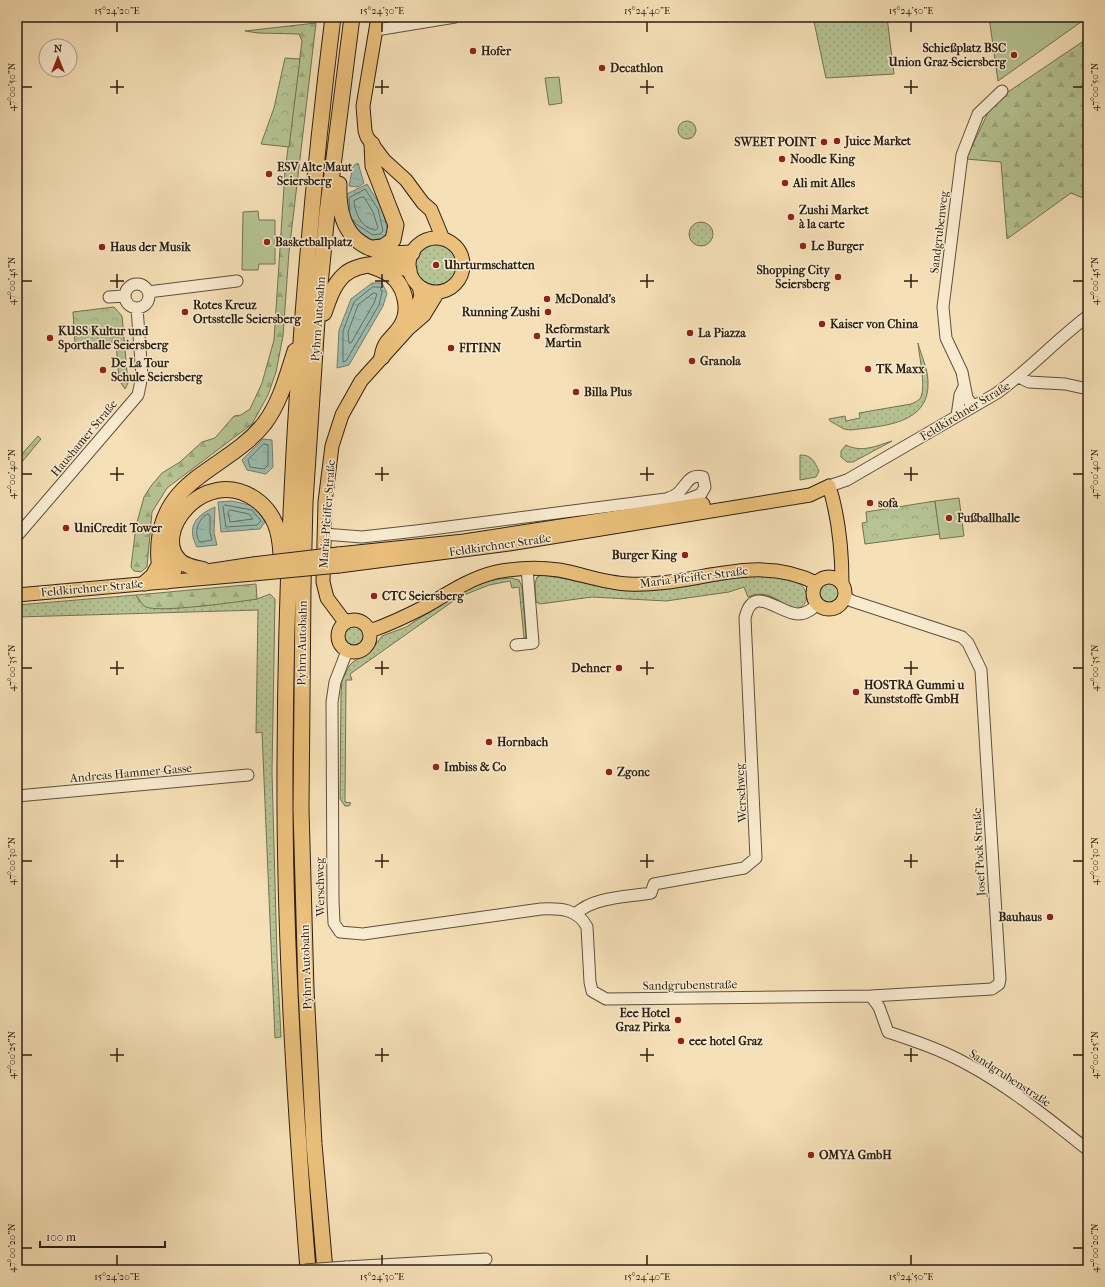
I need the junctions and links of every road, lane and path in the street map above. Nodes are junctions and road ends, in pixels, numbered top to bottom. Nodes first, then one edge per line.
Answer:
1 (333, 17) edge
2 (352, 17) edge
3 (455, 17) edge
4 (377, 23) edge
5 (1002, 90) dead end
6 (338, 138) junction
7 (372, 144) junction
8 (423, 203) junction
9 (443, 239) junction
10 (426, 240) junction
11 (372, 248) junction
12 (412, 253) junction
13 (371, 265) junction
14 (409, 270) junction
15 (237, 281) dead end
16 (419, 286) junction
17 (148, 292) junction
18 (438, 292) junction
19 (124, 296) junction
20 (109, 297) dead end
21 (137, 308) junction
22 (1088, 316) edge
23 (409, 328) junction
24 (302, 332) junction
25 (316, 343) junction
26 (382, 357) junction
27 (1019, 377) junction
28 (965, 386) junction
29 (1088, 389) edge
30 (973, 406) junction
31 (957, 416) junction
32 (829, 486) junction
33 (654, 511) junction
34 (19, 529) edge
35 (324, 534) junction
36 (173, 550) junction
37 (338, 560) junction
38 (159, 565) junction
39 (527, 568) junction
40 (253, 569) junction
41 (204, 570) junction
42 (829, 576) junction
43 (167, 581) junction
44 (145, 583) junction
45 (842, 583) junction
46 (816, 584) junction
47 (288, 588) junction
48 (17, 595) edge
49 (845, 597) junction
50 (818, 604) junction
51 (345, 622) junction
52 (370, 631) junction
53 (516, 645) dead end
54 (348, 651) junction
55 (248, 775) dead end
56 (17, 796) edge
57 (576, 914) junction
58 (871, 996) junction
59 (791, 997) joint
60 (1088, 1150) edge
61 (486, 1259) dead end
62 (306, 1270) edge
63 (325, 1270) edge

1 - 24 highway, Pyhrn Autobahn
2 - 6 highway, Pyhrn Autobahn
3 - 4 street
4 - 7 main road
5 - 28 street, Sandgrubenweg
6 - 11 highway
6 - 25 highway, Pyhrn Autobahn
7 - 8 main road
7 - 11 highway
8 - 9 main road
8 - 10 main road
9 - 10 main road
9 - 18 main road
10 - 12 main road
11 - 12 highway
12 - 14 main road
13 - 14 highway
13 - 25 highway
13 - 26 highway
14 - 16 main road
15 - 17 street
16 - 18 main road
16 - 23 main road, Maria-Pfeiffer-Straße
17 - 19 street
17 - 21 street
18 - 23 main road, Maria-Pfeiffer-Straße
19 - 20 street
19 - 21 street
21 - 34 street, Haushamer Straße
22 - 27 street, Feldkirchner Straße
23 - 26 main road, Maria-Pfeiffer-Straße
24 - 38 highway
24 - 47 highway, Pyhrn Autobahn
25 - 63 highway, Pyhrn Autobahn
26 - 35 main road, Maria-Pfeiffer-Straße
27 - 29 street
27 - 30 street, Feldkirchner Straße
28 - 30 street, Sandgrubenweg
28 - 31 street
30 - 31 street, Feldkirchner Straße
31 - 32 street, Feldkirchner Straße
32 - 33 main road, Feldkirchner Straße
32 - 37 main road, Feldkirchner Straße
32 - 42 main road
32 - 45 main road
33 - 35 street
33 - 37 main road, Feldkirchner Straße
35 - 51 main road, Maria-Pfeiffer-Straße
36 - 41 highway
36 - 43 highway
36 - 47 highway
37 - 40 main road, Feldkirchner Straße, bridge
38 - 43 highway
38 - 44 highway
39 - 46 main road, Maria-Pfeiffer-Straße
39 - 52 main road, Maria-Pfeiffer-Straße
39 - 53 street
40 - 41 main road, Feldkirchner Straße
40 - 43 main road, Feldkirchner Straße
41 - 43 main road, Feldkirchner Straße
42 - 45 main road
42 - 46 main road
43 - 44 main road, Feldkirchner Straße
44 - 48 main road, Feldkirchner Straße
45 - 49 main road
46 - 50 main road
47 - 62 highway, Pyhrn Autobahn
49 - 50 main road
49 - 58 street, Josef Pock-Straße
50 - 57 street, Werschweg
51 - 52 main road
51 - 54 main road
52 - 54 main road
54 - 57 street, Werschweg
55 - 56 street, Andreas Hammer-Gasse
57 - 59 street, Sandgrubenstraße
58 - 59 street, Josef Pock-Straße
58 - 60 street, Sandgrubenstraße
61 - 62 street, bridge

